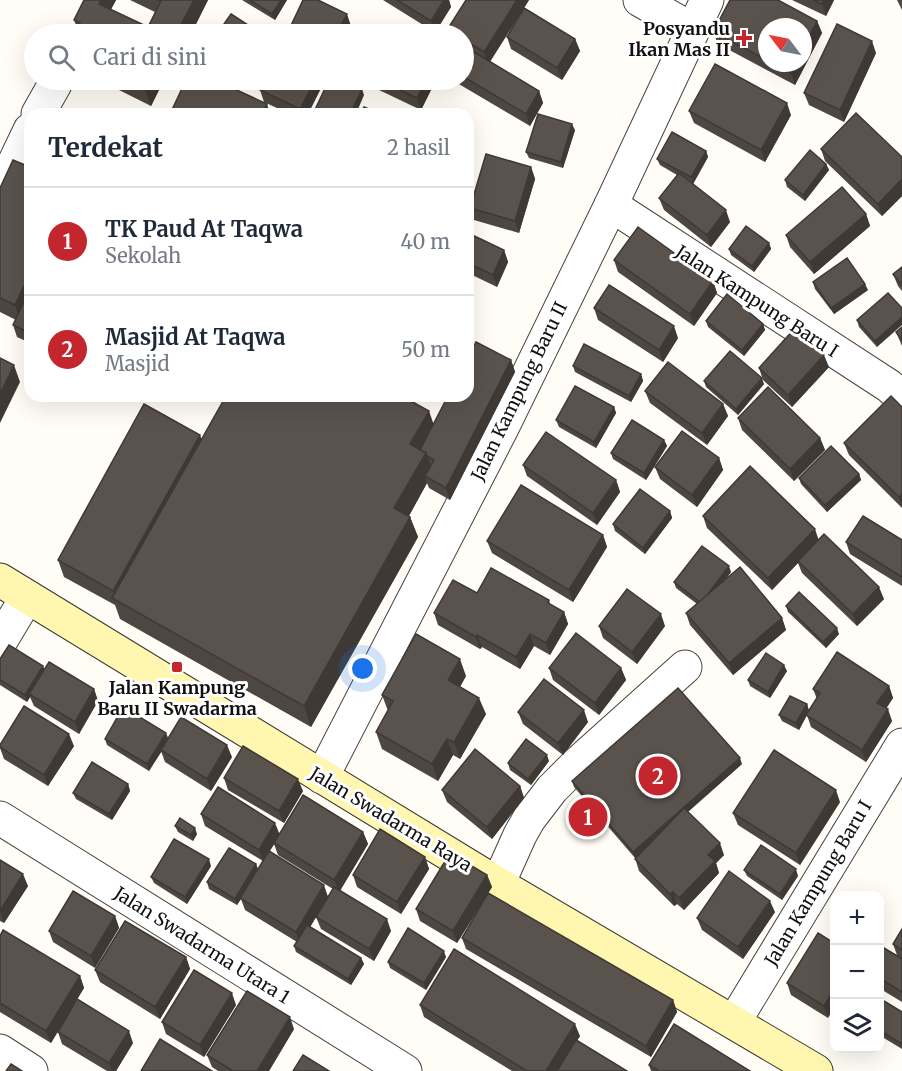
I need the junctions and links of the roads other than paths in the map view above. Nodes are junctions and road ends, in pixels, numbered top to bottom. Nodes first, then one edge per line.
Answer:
1 (640, 0) edge
2 (707, 0) edge
3 (693, 30) junction
4 (52, 90) edge
5 (41, 108) edge
6 (24, 143) edge
7 (0, 193) edge
8 (611, 206) junction
9 (902, 398) edge
10 (0, 580) edge
11 (27, 597) junction
12 (0, 642) edge
13 (685, 667) dead end
14 (902, 745) edge
15 (322, 777) junction
16 (0, 818) edge
17 (498, 884) junction
18 (734, 1022) junction
19 (0, 1051) edge
20 (31, 1071) edge
21 (405, 1071) edge
22 (816, 1071) edge

1 - 3 street
2 - 3 street, Jalan Kampung Baru II
3 - 8 street, Jalan Kampung Baru II
4 - 5 street
6 - 7 street
8 - 9 street, Jalan Kampung Baru I
8 - 15 street, Jalan Kampung Baru II
10 - 11 main road, Jalan Swadarma Raya
11 - 12 street
11 - 15 main road, Jalan Swadarma Raya
13 - 17 street
14 - 18 street, Jalan Kampung Baru I
15 - 17 main road, Jalan Swadarma Raya
16 - 21 street, Jalan Swadarma Utara 1
17 - 18 main road, Jalan Swadarma Raya
18 - 22 main road, Jalan Swadarma Raya
19 - 20 street

